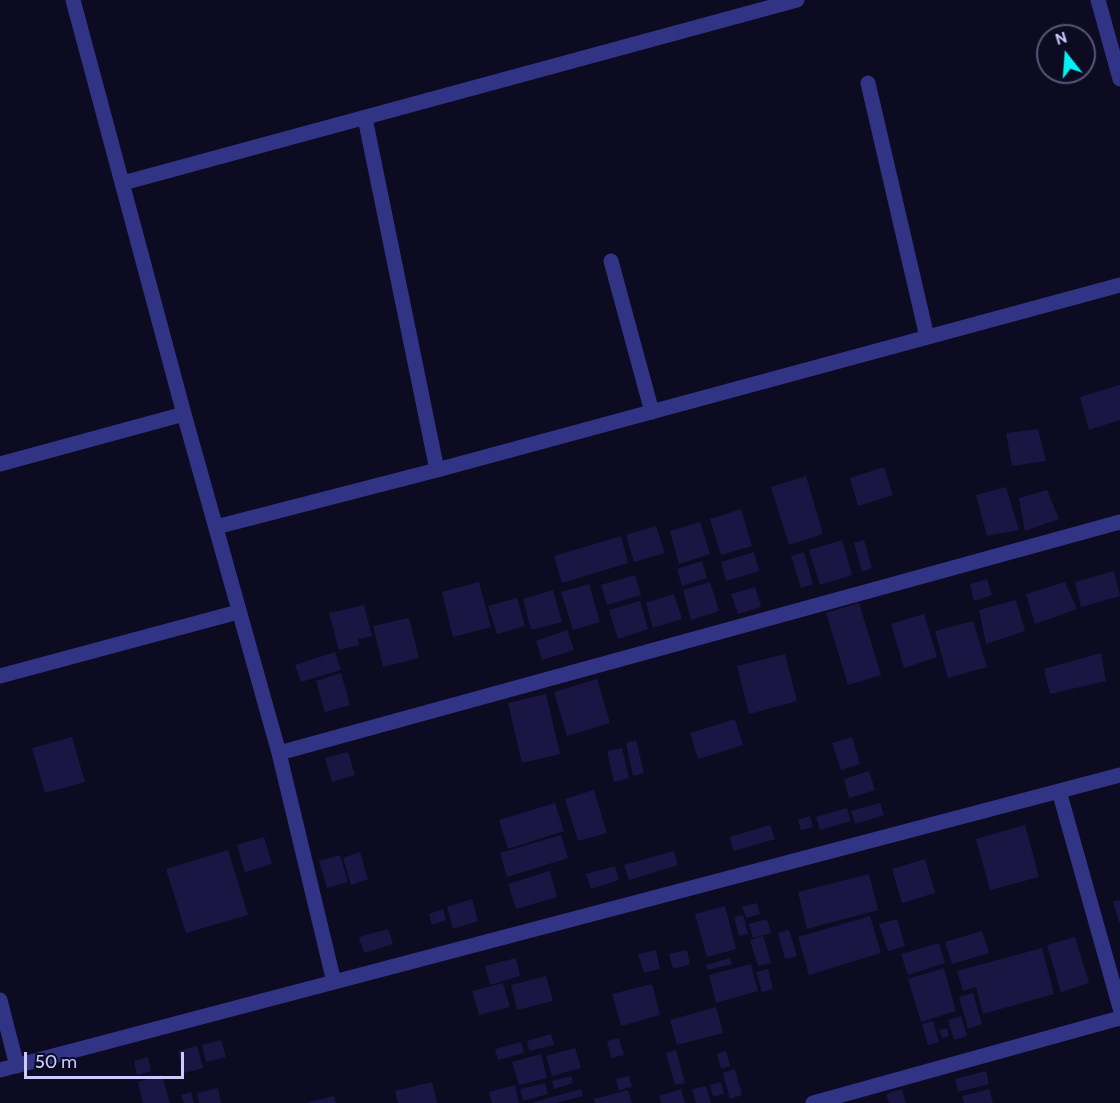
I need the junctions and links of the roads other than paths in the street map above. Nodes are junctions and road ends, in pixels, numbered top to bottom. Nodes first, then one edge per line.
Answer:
1 (73, 0) edge
2 (797, 0) edge
3 (1098, 0) edge
4 (1120, 79) edge
5 (868, 83) dead end
6 (365, 118) junction
7 (123, 183) junction
8 (611, 261) dead end
9 (1120, 285) edge
10 (927, 337) junction
11 (652, 412) junction
12 (184, 414) junction
13 (0, 465) edge
14 (437, 470) junction
15 (1120, 522) edge
16 (216, 527) junction
17 (238, 612) junction
18 (0, 676) edge
19 (279, 753) junction
20 (1120, 775) edge
21 (1059, 791) junction
22 (334, 982) junction
23 (0, 1000) edge
24 (1120, 1008) edge
25 (1120, 1018) edge
26 (17, 1065) junction
27 (0, 1070) edge
28 (813, 1103) edge

1 - 7 street
2 - 6 street
3 - 4 street
5 - 10 street
6 - 7 street
6 - 14 street
7 - 12 street
8 - 11 street
9 - 10 street
10 - 11 street
11 - 14 street
12 - 13 street
12 - 16 street
14 - 16 street
15 - 19 street
16 - 17 street
17 - 18 street
17 - 19 street
19 - 22 street
20 - 21 street
21 - 22 street
21 - 24 street
22 - 26 street
23 - 26 street
25 - 28 street
26 - 27 street

